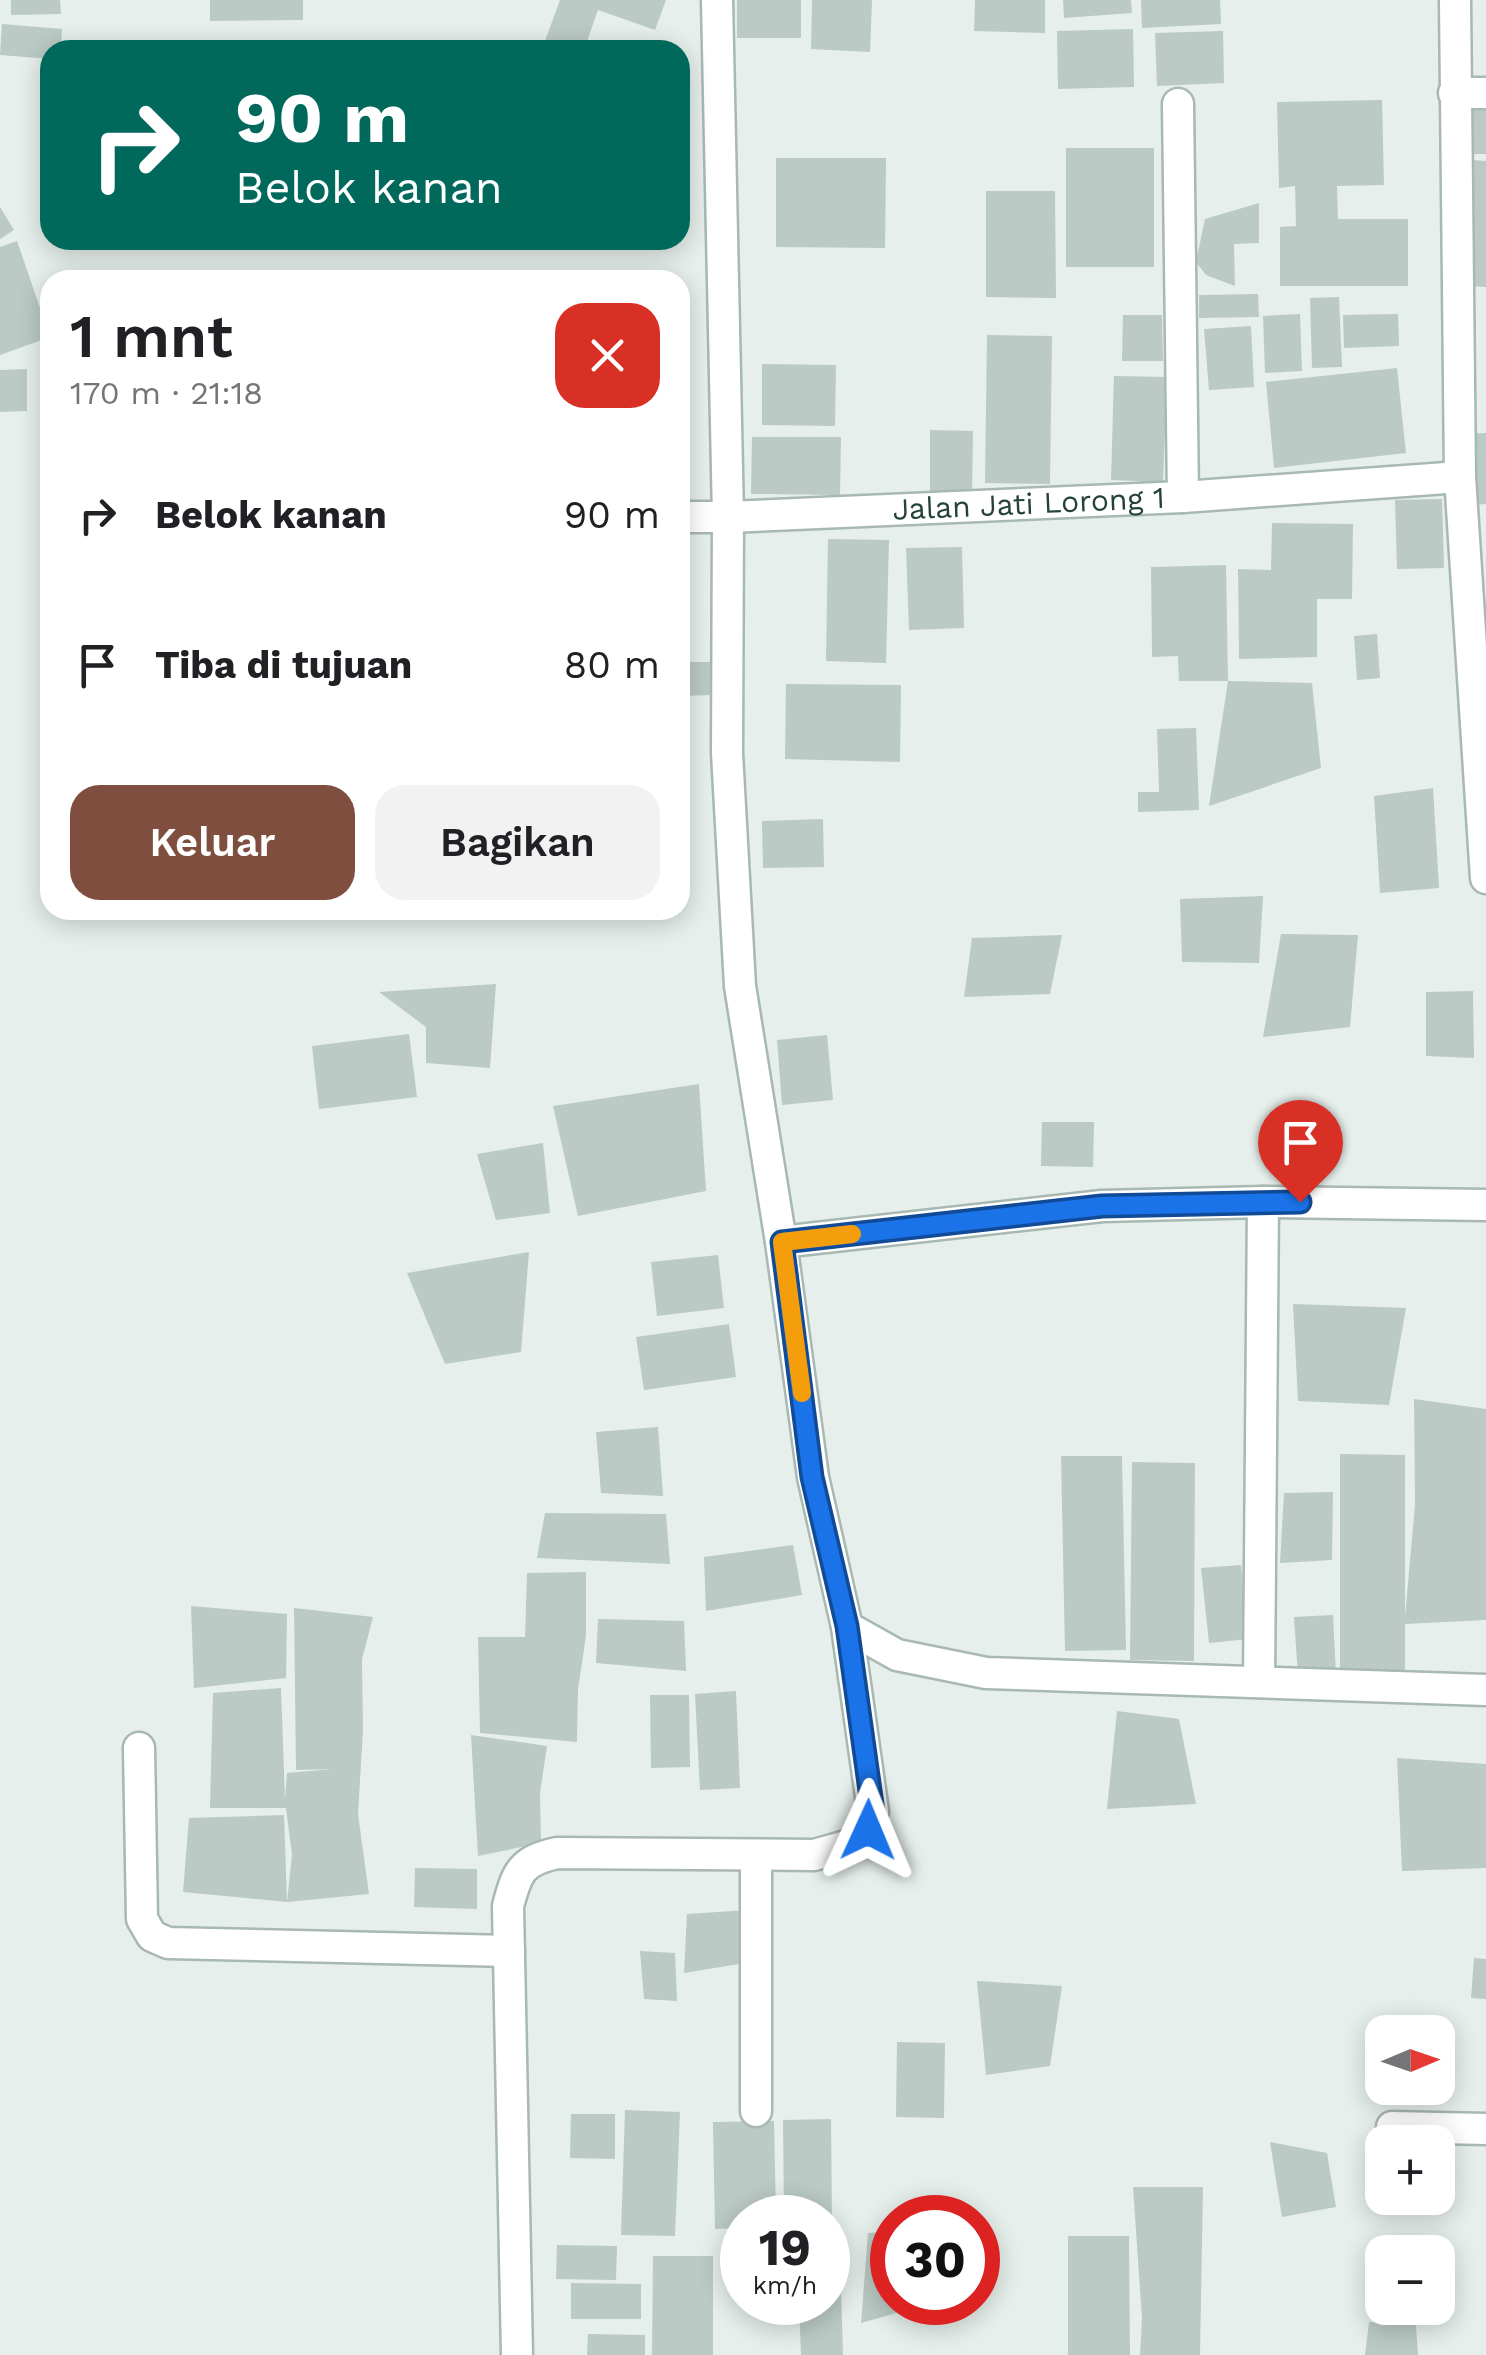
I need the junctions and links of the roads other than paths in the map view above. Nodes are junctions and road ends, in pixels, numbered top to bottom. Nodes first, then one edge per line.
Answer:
1 (716, 0) edge
2 (1455, 0) edge
3 (1454, 93) junction
4 (1486, 93) edge
5 (1178, 104) dead end
6 (1460, 477) junction
7 (1183, 497) junction
8 (690, 517) edge
9 (728, 517) junction
10 (1486, 878) edge
11 (1263, 1202) junction
12 (1486, 1204) edge
13 (782, 1242) junction
14 (847, 1626) junction
15 (1260, 1682) junction
16 (1486, 1690) edge
17 (139, 1748) dead end
18 (756, 1855) junction
19 (509, 1951) junction
20 (756, 2110) dead end
21 (1455, 2128) edge
22 (1486, 2128) edge
23 (517, 2355) edge

1 - 9 street
2 - 3 street
3 - 4 street
3 - 6 street
5 - 7 street
6 - 7 street, Jalan Jati Lorong 1
6 - 10 street
7 - 9 street, Jalan Jati Lorong 1
8 - 9 street, Jalan Jati Lorong 1
9 - 13 street
11 - 12 street
11 - 13 street
11 - 15 street
13 - 14 street
14 - 15 street
14 - 18 street
15 - 16 street
17 - 19 street
18 - 19 street
18 - 20 street
19 - 23 street
21 - 22 street

